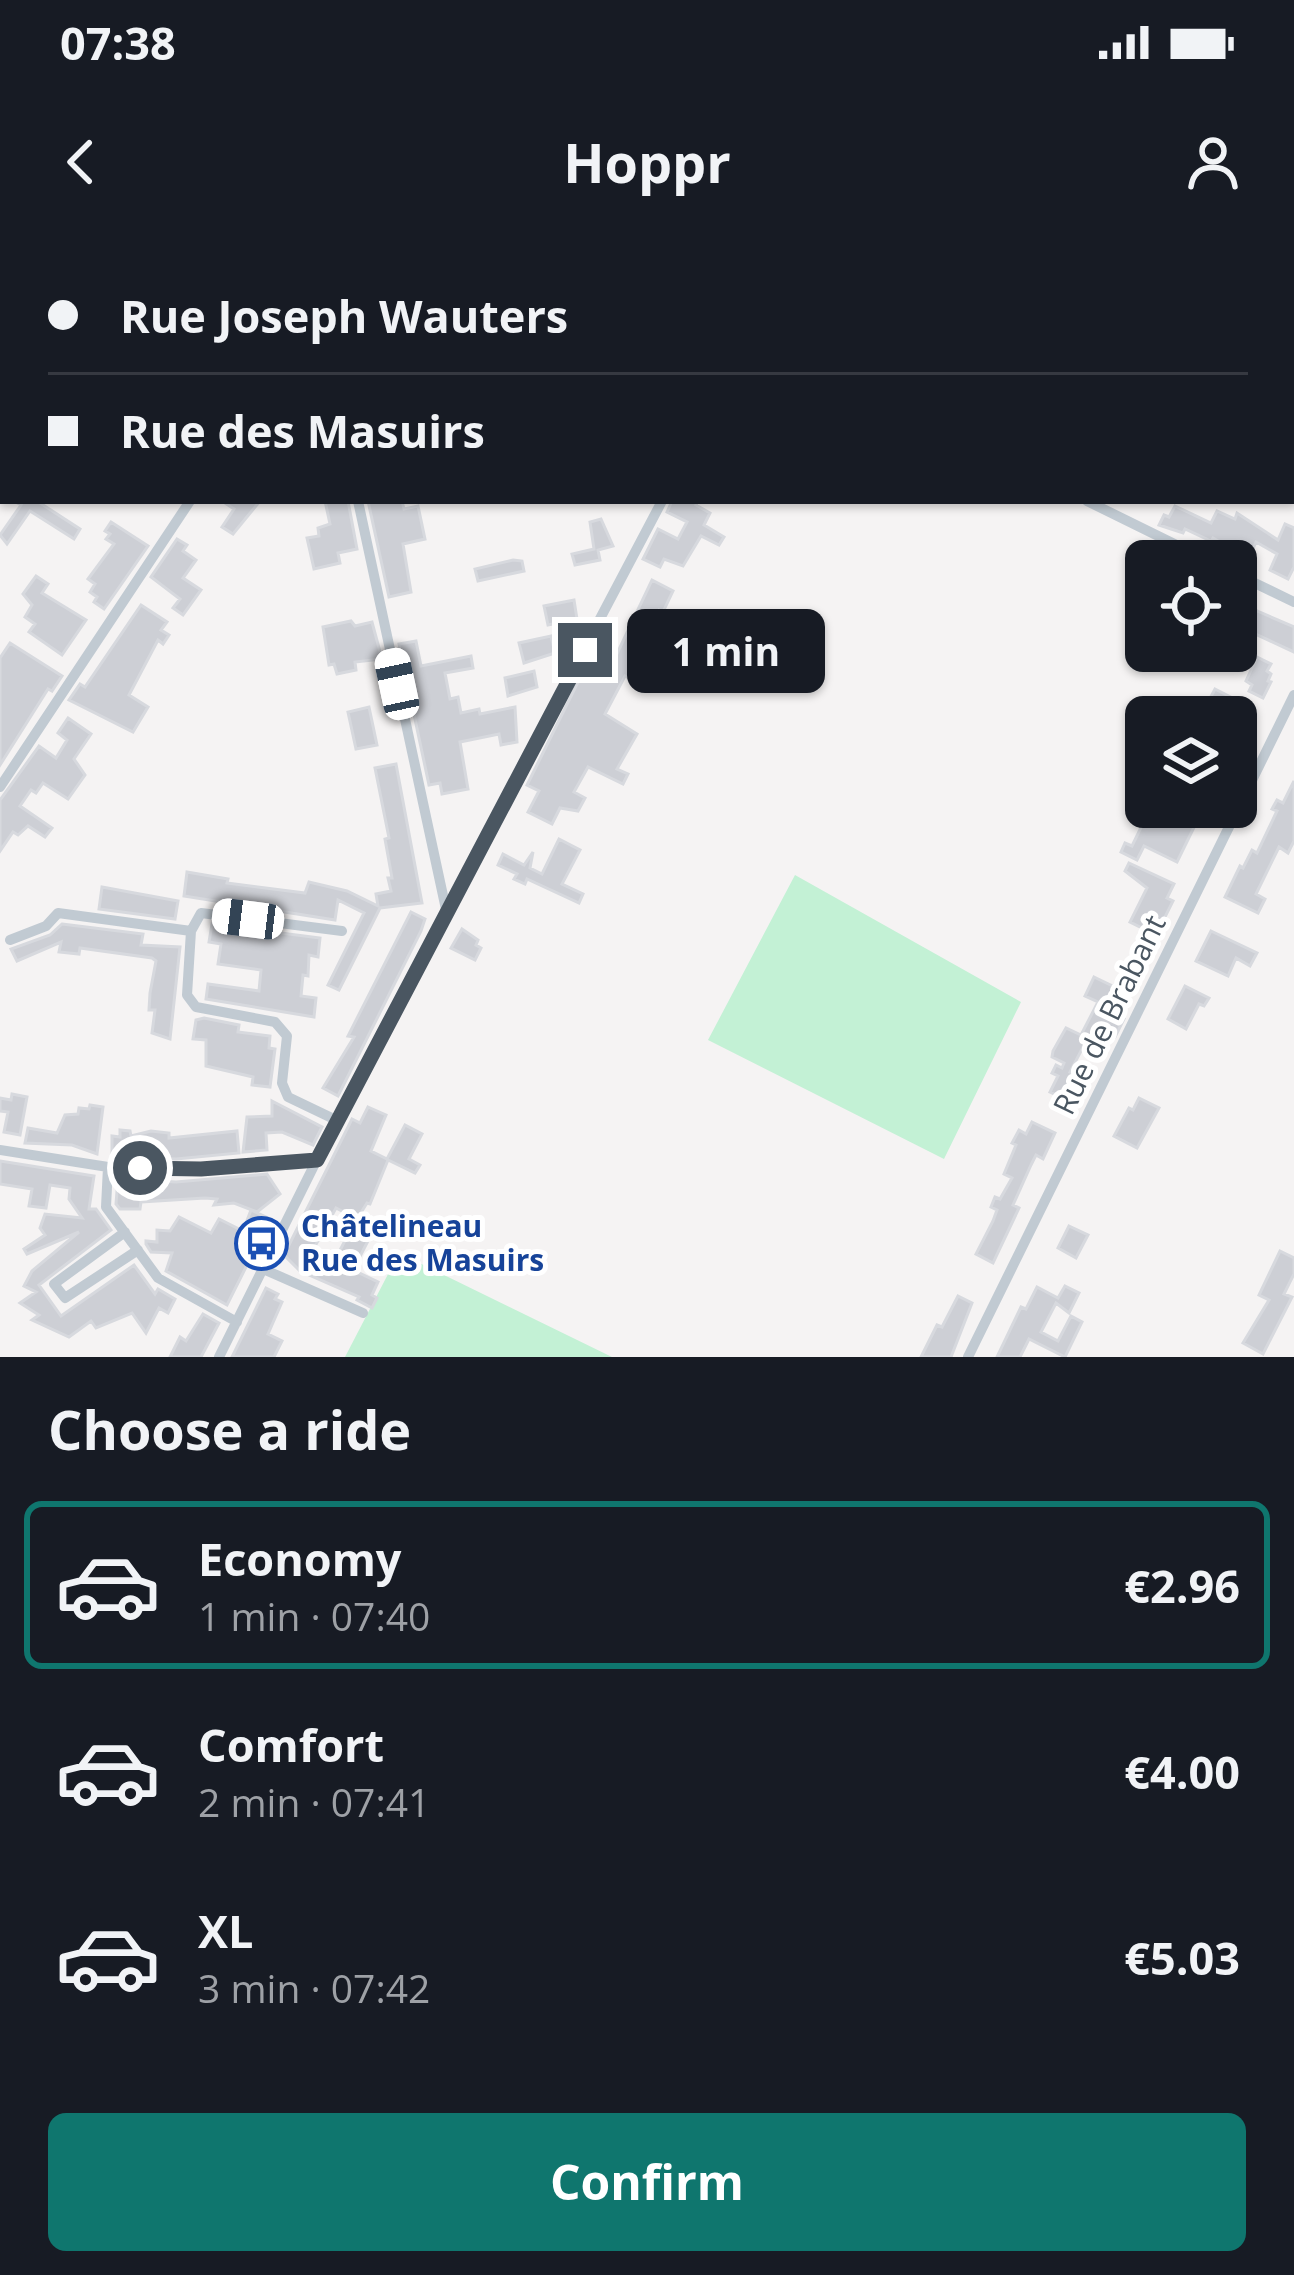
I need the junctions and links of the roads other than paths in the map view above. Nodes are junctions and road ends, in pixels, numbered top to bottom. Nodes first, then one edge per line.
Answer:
1 (188, 504) edge
2 (359, 504) edge
3 (660, 504) edge
4 (1093, 504) edge
5 (1167, 540) edge
6 (1257, 584) edge
7 (1294, 602) edge
8 (1294, 695) edge
9 (0, 788) edge
10 (447, 914) junction
11 (191, 931) junction
12 (342, 931) dead end
13 (10, 940) dead end
14 (336, 1120) junction
15 (0, 1150) edge
16 (317, 1160) junction
17 (108, 1167) junction
18 (125, 1232) junction
19 (138, 1250) junction
20 (263, 1269) junction
21 (363, 1312) dead end
22 (237, 1322) junction
23 (219, 1357) edge
24 (968, 1357) edge

1 - 9 street
2 - 10 street
3 - 10 street
4 - 5 street
6 - 7 street
8 - 24 street, Rue de Brabant
10 - 14 street
11 - 12 street
11 - 13 street
11 - 14 street
14 - 16 street
15 - 17 street
16 - 17 street
16 - 20 street
17 - 18 street
18 - 19 street
18 - 19 street
19 - 22 street
20 - 21 street
20 - 22 street
22 - 23 street

